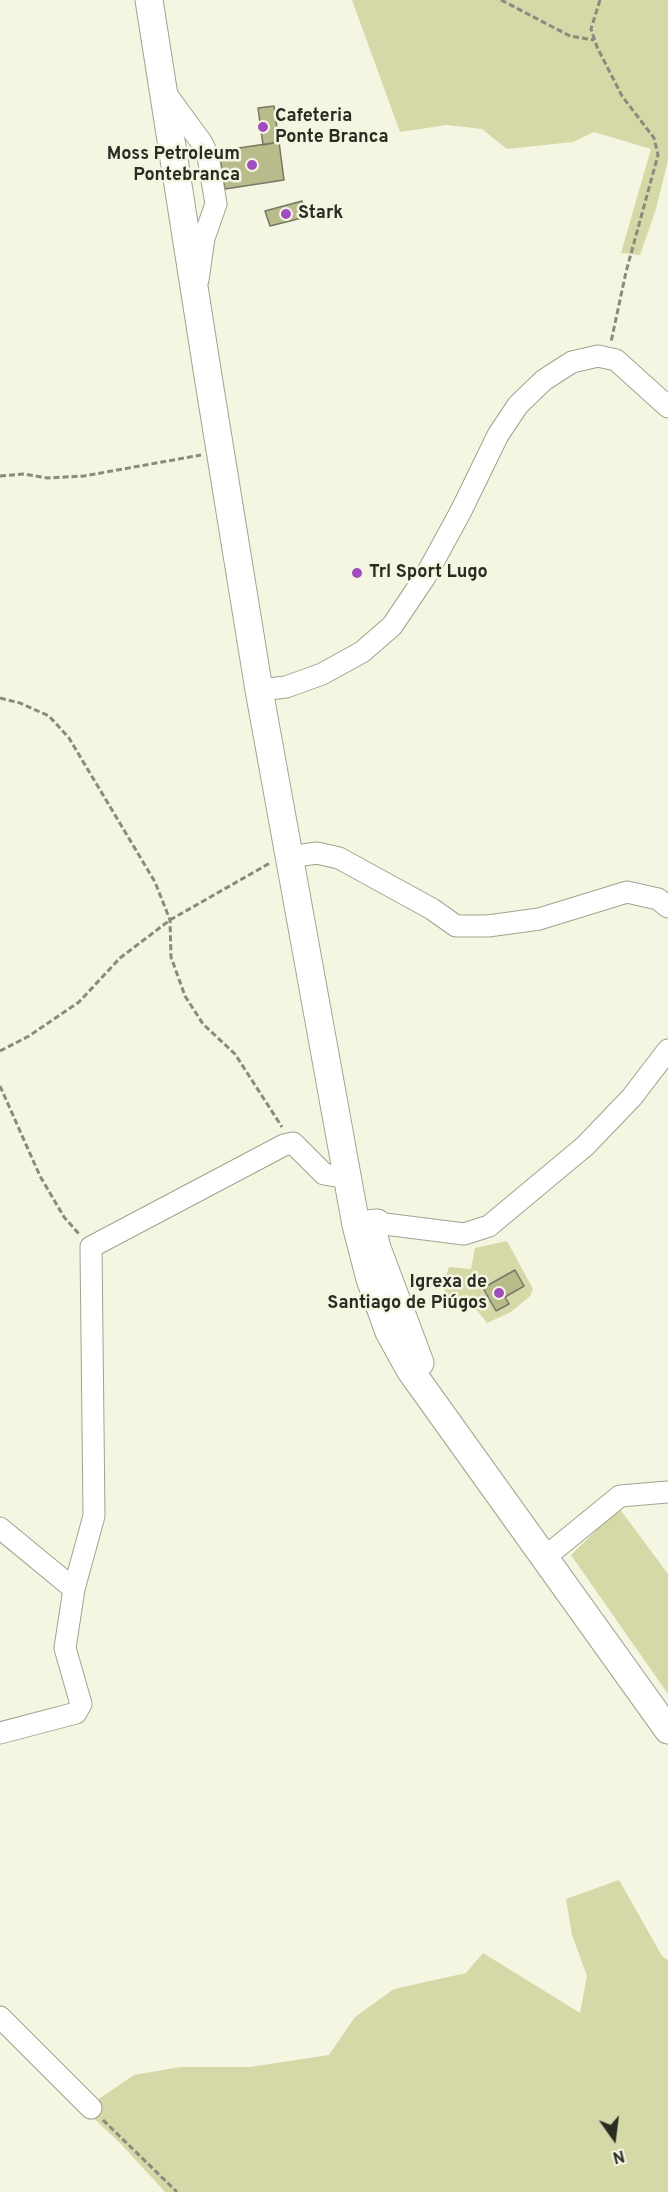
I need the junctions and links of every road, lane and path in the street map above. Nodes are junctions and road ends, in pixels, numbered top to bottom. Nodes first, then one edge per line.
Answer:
1 (149, 0) edge
2 (501, 0) edge
3 (600, 0) edge
4 (594, 40) junction
5 (164, 91) junction
6 (202, 144) junction
7 (172, 148) junction
8 (195, 296) junction
9 (608, 358) junction
10 (668, 407) edge
11 (220, 451) junction
12 (0, 476) edge
13 (259, 690) junction
14 (0, 698) edge
15 (289, 857) junction
16 (668, 907) edge
17 (170, 920) junction
18 (668, 1050) edge
19 (0, 1051) edge
20 (0, 1086) edge
21 (293, 1143) junction
22 (348, 1178) junction
23 (367, 1224) junction
24 (91, 1247) junction
25 (668, 1492) edge
26 (0, 1528) edge
27 (544, 1558) junction
28 (74, 1589) junction
29 (668, 1730) edge
30 (0, 1733) edge
31 (0, 2017) edge
32 (92, 2108) joint
33 (177, 2192) edge

1 - 5 main road
2 - 4 path
3 - 4 path
4 - 9 path
5 - 6 street
5 - 7 main road
6 - 7 street
6 - 8 street
7 - 8 main road
8 - 11 main road
9 - 10 street
9 - 13 street
11 - 12 path
11 - 13 main road
13 - 15 main road
14 - 17 path
15 - 16 street
15 - 17 path
15 - 22 main road
17 - 19 path
17 - 21 path
18 - 23 street
20 - 24 path
21 - 22 street
21 - 24 street
22 - 23 main road
23 - 27 main road
24 - 28 street
25 - 27 street
26 - 28 street
27 - 29 main road
28 - 30 street
31 - 32 street
32 - 33 path

